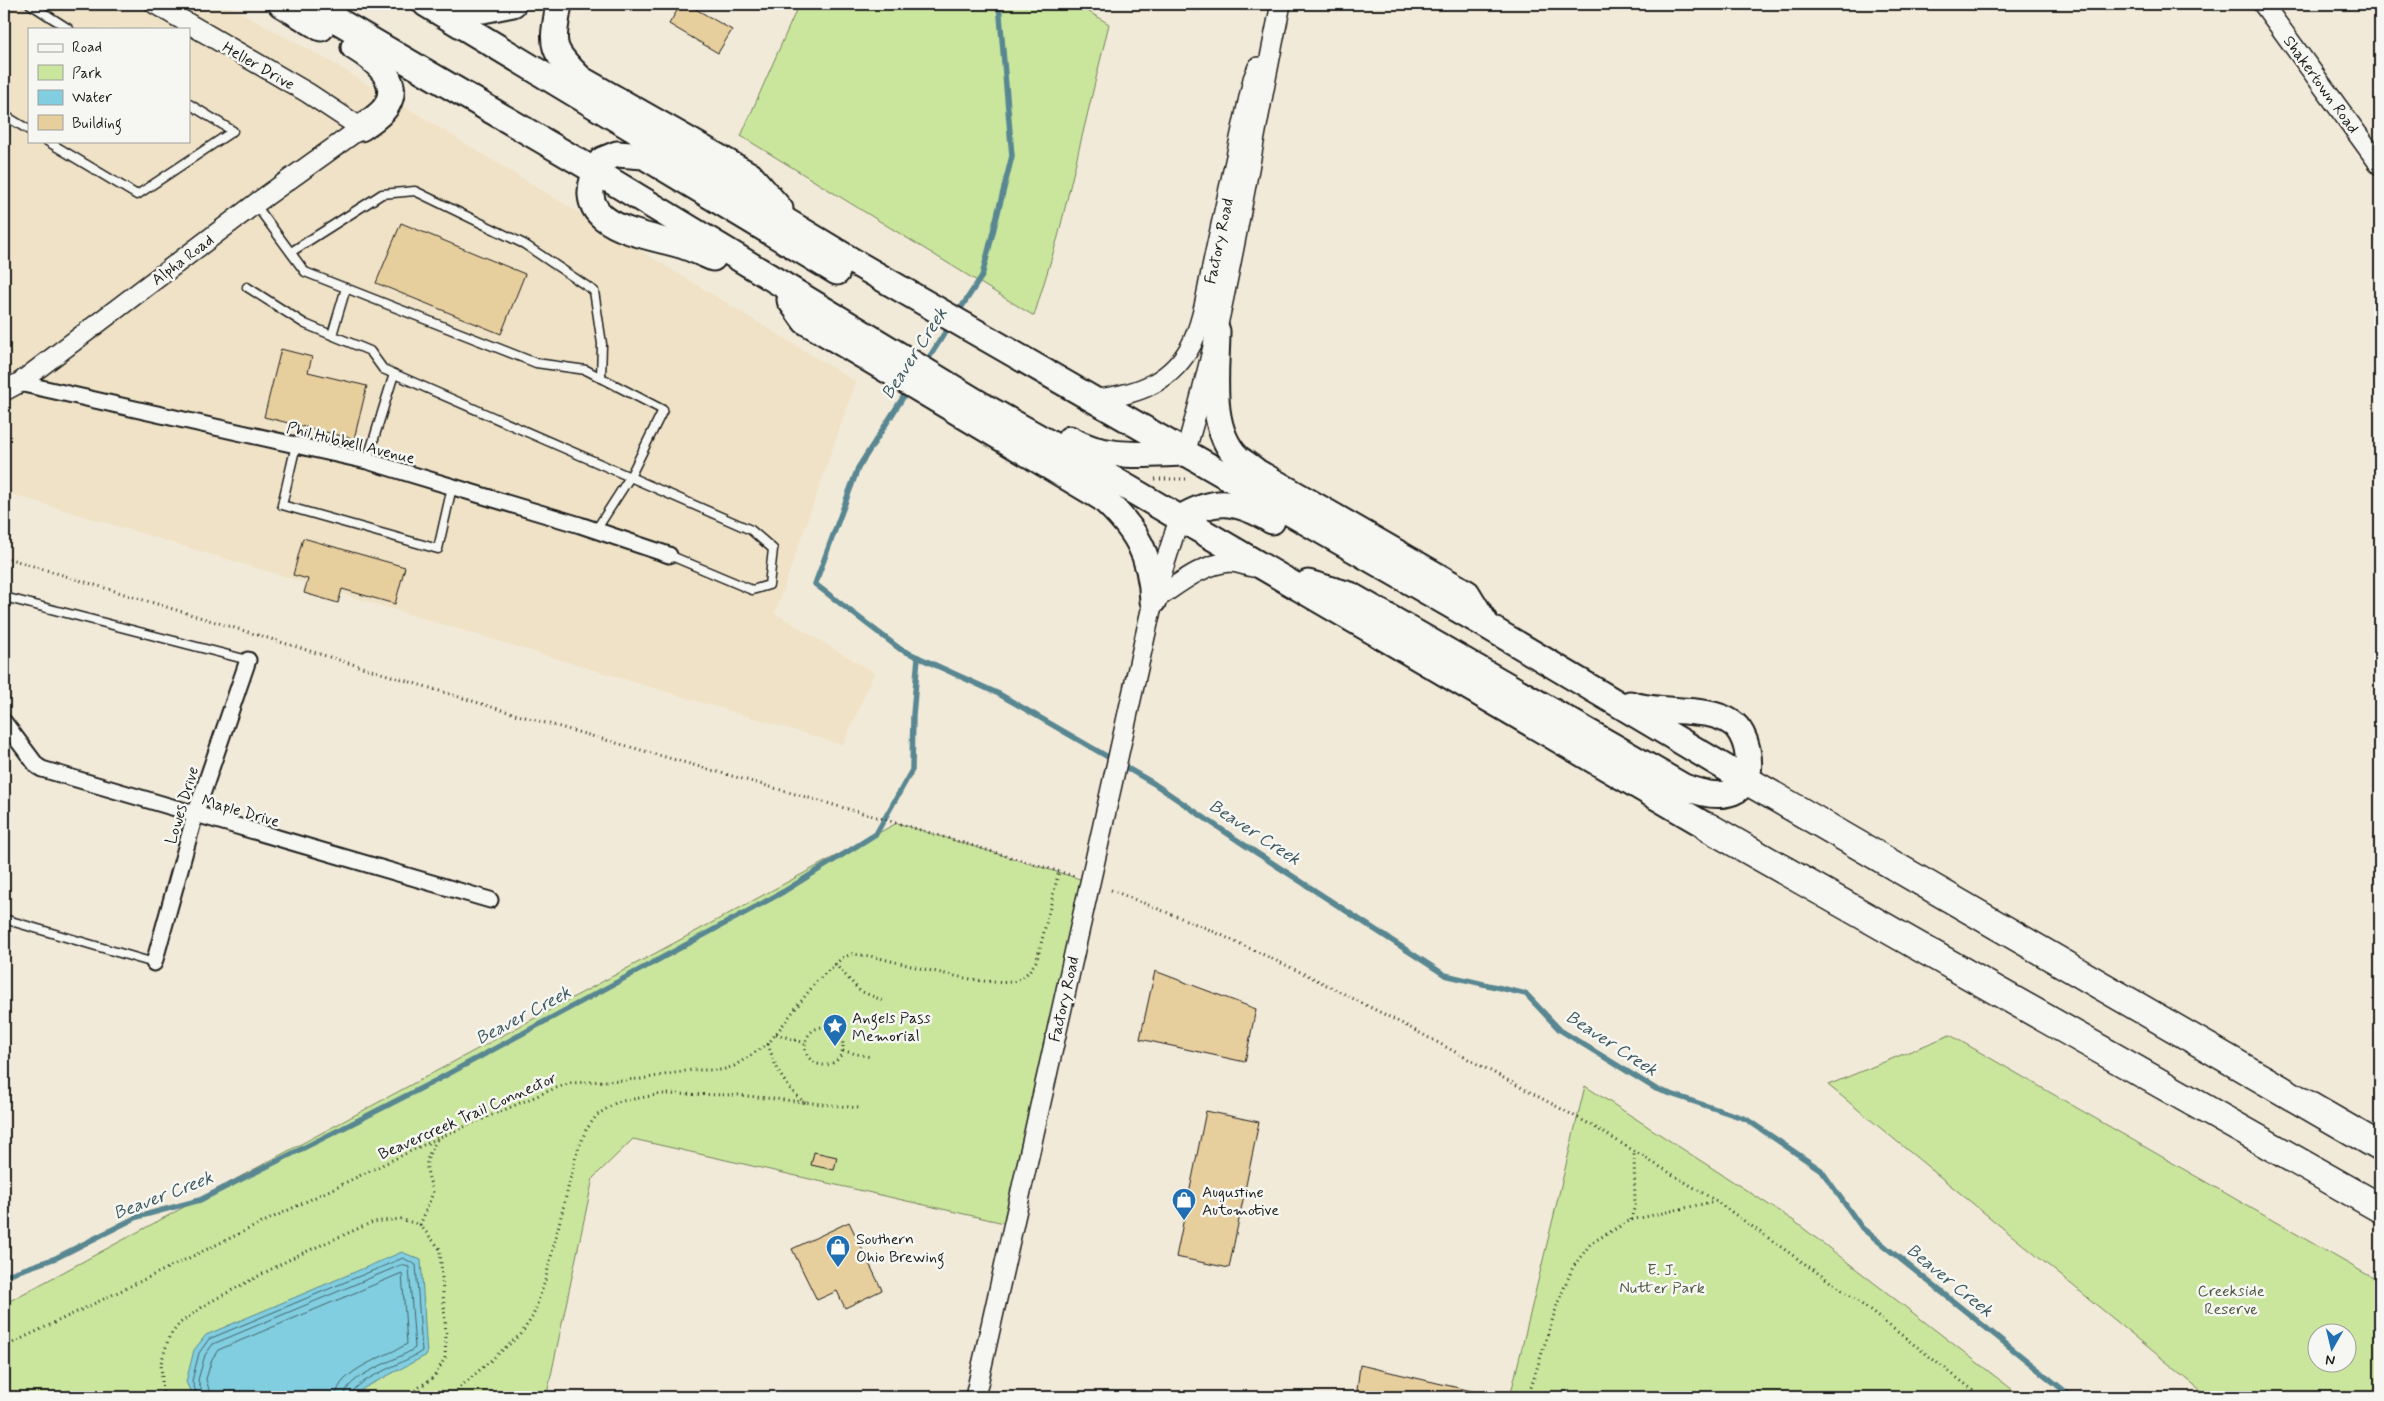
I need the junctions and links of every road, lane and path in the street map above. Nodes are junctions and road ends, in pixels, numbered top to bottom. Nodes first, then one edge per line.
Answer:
1 (30, 4) edge
2 (155, 4) edge
3 (280, 4) edge
4 (309, 4) edge
5 (426, 4) edge
6 (442, 4) edge
7 (513, 4) edge
8 (559, 4) edge
9 (1281, 4) edge
10 (2263, 4) edge
11 (1276, 24) junction
12 (68, 28) edge
13 (190, 105) edge
14 (4, 115) edge
15 (361, 128) junction
16 (28, 129) edge
17 (49, 142) edge
18 (2380, 165) edge
19 (594, 172) junction
20 (255, 204) junction
21 (797, 228) junction
22 (291, 252) junction
23 (778, 284) junction
24 (246, 287) dead end
25 (346, 288) junction
26 (886, 290) junction
27 (1218, 331) junction
28 (332, 335) junction
29 (394, 374) junction
30 (601, 378) junction
31 (12, 387) edge
32 (1092, 400) junction
33 (982, 407) junction
34 (296, 445) junction
35 (1185, 453) junction
36 (367, 461) junction
37 (630, 477) junction
38 (1151, 479) dead end
39 (1196, 480) dead end
40 (452, 487) junction
41 (1179, 518) junction
42 (596, 530) junction
43 (669, 555) joint
44 (4, 557) edge
45 (1272, 572) junction
46 (4, 596) edge
47 (1153, 601) junction
48 (1487, 626) junction
49 (248, 660) joint
50 (1600, 693) junction
51 (4, 722) edge
52 (1711, 758) junction
53 (1746, 780) junction
54 (195, 815) junction
55 (1708, 827) joint
56 (1059, 871) junction
57 (1076, 877) dead end
58 (1111, 890) dead end
59 (490, 900) dead end
60 (4, 919) edge
61 (154, 963) joint
62 (835, 964) junction
63 (884, 1002) dead end
64 (776, 1034) junction
65 (805, 1043) junction
66 (768, 1044) junction
67 (843, 1051) junction
68 (871, 1057) dead end
69 (805, 1104) junction
70 (859, 1108) dead end
71 (438, 1138) junction
72 (2380, 1147) edge
73 (1634, 1152) junction
74 (1716, 1201) junction
75 (2380, 1208) edge
76 (1630, 1220) junction
77 (420, 1225) junction
78 (4, 1347) edge
79 (163, 1397) edge
80 (405, 1397) edge
81 (449, 1397) edge
82 (975, 1397) edge
83 (1528, 1397) edge
84 (1982, 1397) edge

1 - 12 lane
2 - 15 street, Heller Drive
3 - 15 highway
4 - 19 highway
5 - 21 highway
6 - 7 highway
8 - 21 highway
9 - 11 street, Factory Road
10 - 18 street, Shakertown Road
11 - 27 street, Factory Road
11 - 32 street, Factory Road
13 - 17 lane
14 - 16 lane
15 - 20 street, Alpha Road
19 - 23 highway
19 - 23 highway
19 - 26 highway
20 - 22 lane
20 - 31 street, Alpha Road
21 - 26 highway
22 - 25 lane
22 - 30 lane
23 - 33 highway
24 - 28 lane
25 - 28 lane
25 - 30 lane
26 - 32 highway
27 - 35 street, Factory Road
27 - 48 highway
28 - 29 lane
29 - 36 lane
29 - 37 lane
30 - 37 lane
31 - 34 street, Phil Hubbell Avenue
32 - 35 highway
33 - 35 highway
33 - 41 highway
33 - 47 highway
34 - 36 street, Phil Hubbell Avenue
34 - 40 lane
35 - 48 highway
36 - 40 street, Phil Hubbell Avenue
37 - 42 lane
37 - 43 lane
38 - 39 path
40 - 42 street, Phil Hubbell Avenue
41 - 45 highway
41 - 47 street, Factory Road
41 - 52 highway
42 - 43 street, Phil Hubbell Avenue
44 - 56 path
45 - 47 street
45 - 53 highway
45 - 55 highway
46 - 49 lane
47 - 82 street, Factory Road
48 - 50 highway
49 - 54 street, Lowes Drive
50 - 52 highway
50 - 53 highway
51 - 54 street, Maple Drive
52 - 53 highway
53 - 72 highway
54 - 59 street, Maple Drive
54 - 61 street, Lowes Drive
55 - 75 highway
56 - 57 path
56 - 62 path, Beavercreek Trail Connector
58 - 73 path
60 - 61 lane
62 - 63 path
62 - 64 path, Beavercreek Trail Connector
64 - 65 path
64 - 66 path, Beavercreek Trail Connector
65 - 67 path
65 - 67 path
66 - 69 path
66 - 71 path, Beavercreek Trail Connector
67 - 68 path
69 - 70 path
69 - 81 path
71 - 77 path
71 - 78 path, Beavercreek Trail Connector
73 - 74 path
73 - 76 path
74 - 76 path
74 - 84 path
76 - 83 path
77 - 79 path
77 - 80 path

